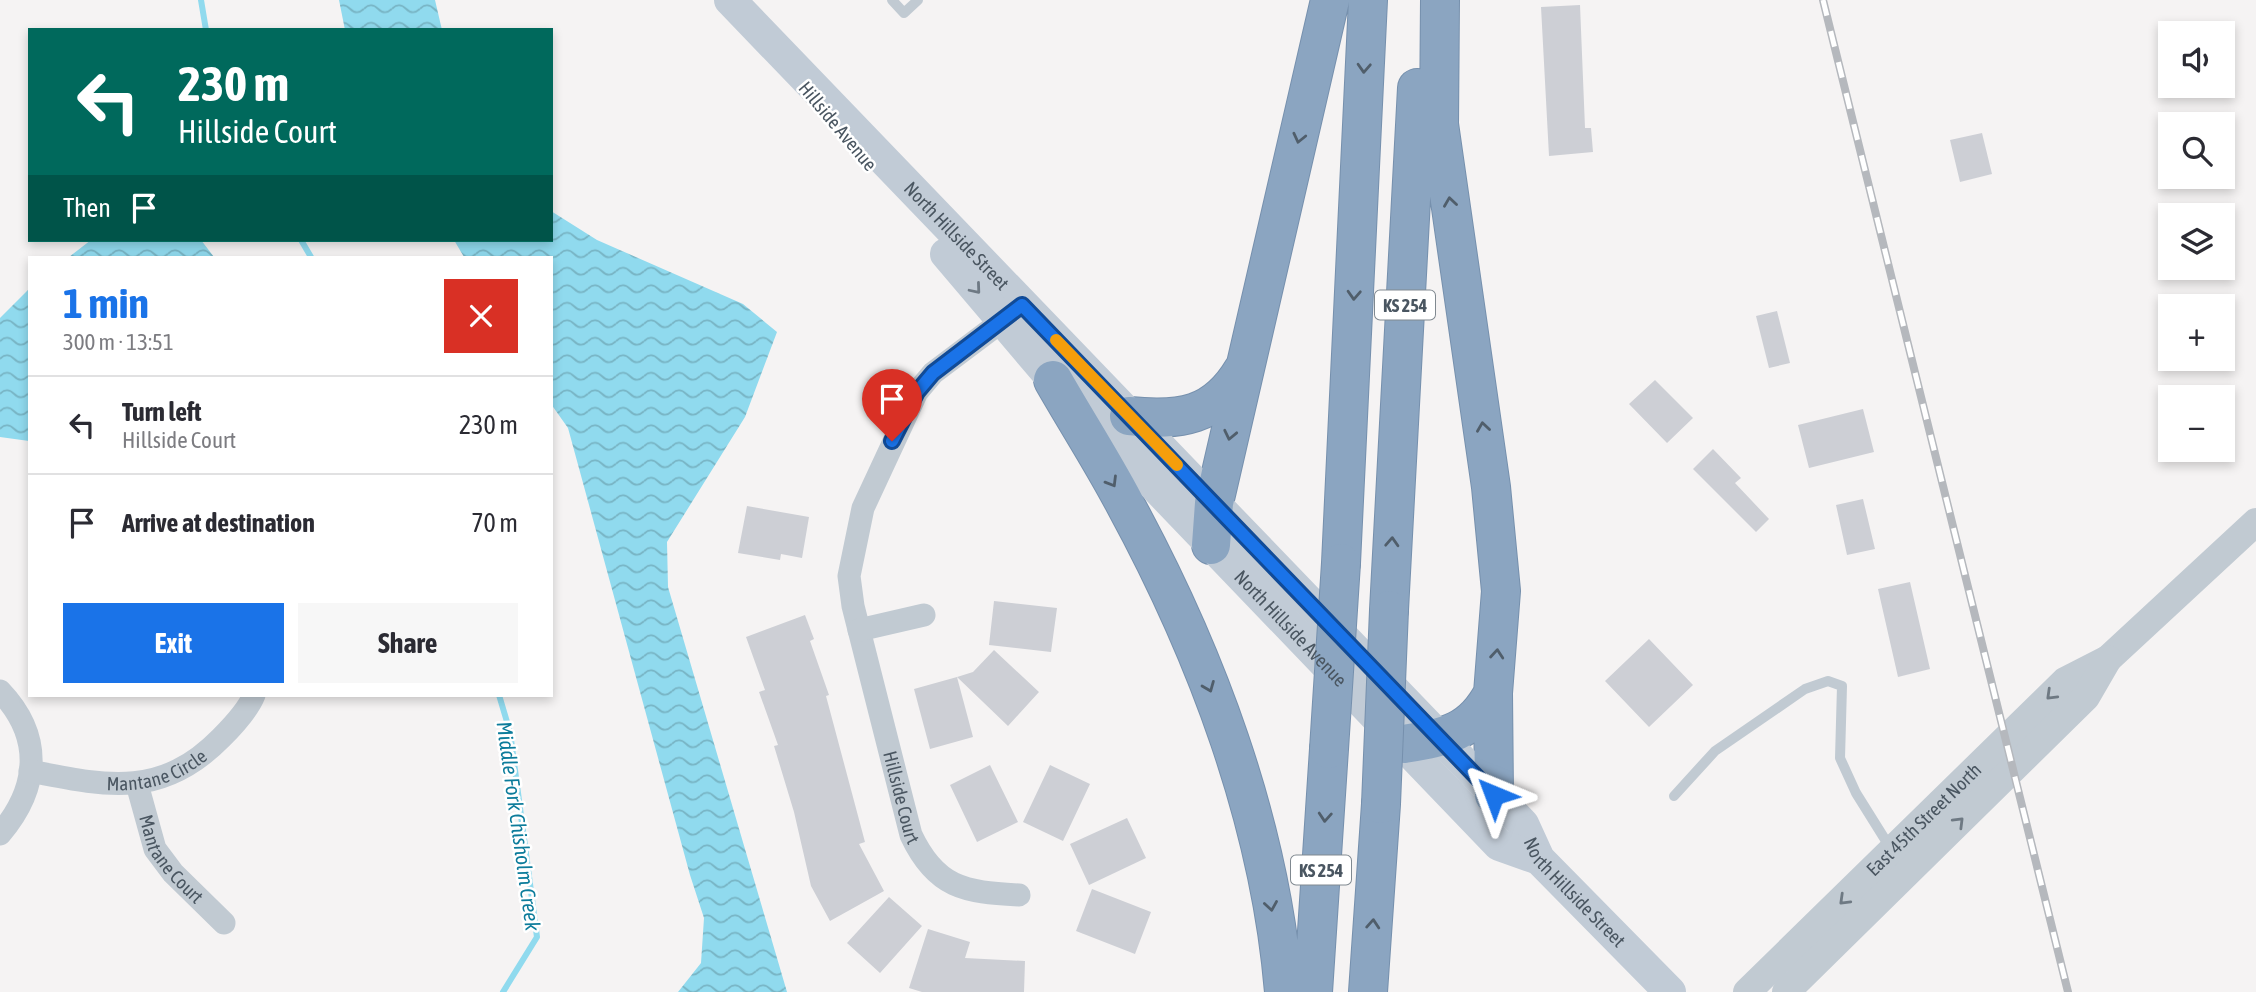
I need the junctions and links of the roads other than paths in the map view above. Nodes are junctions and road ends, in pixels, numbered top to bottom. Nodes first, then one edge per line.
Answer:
1 (730, 0) edge
2 (892, 0) edge
3 (918, 0) edge
4 (1330, 0) edge
5 (1368, 0) edge
6 (1423, 0) edge
7 (1440, 0) edge
8 (1013, 313) junction
9 (1244, 368) junction
10 (1053, 380) junction
11 (1129, 416) junction
12 (1214, 503) junction
13 (2256, 522) edge
14 (1211, 545) junction
15 (925, 615) dead end
16 (859, 630) junction
17 (2108, 659) junction
18 (0, 691) edge
19 (1493, 693) junction
20 (253, 697) edge
21 (1421, 741) junction
22 (30, 771) junction
23 (137, 784) junction
24 (1494, 795) junction
25 (1674, 796) dead end
26 (0, 834) edge
27 (1893, 852) junction
28 (1539, 859) junction
29 (1019, 895) dead end
30 (224, 923) dead end
31 (1284, 992) edge
32 (1313, 992) edge
33 (1368, 992) edge
34 (1670, 992) edge
35 (1746, 992) edge
36 (1786, 992) edge

1 - 8 main road, Hillside Avenue
2 - 3 lane
4 -> 9 highway
5 -> 32 highway, KS 254, bridge
33 -> 6 highway, KS 254, bridge
19 -> 7 highway
8 - 10 main road, Hillside Avenue
8 - 11 main road, North Hillside Street
8 - 16 street, Hillside Court
9 - 11 highway
9 -> 12 highway
10 - 14 main road, North Hillside Avenue
10 -> 31 highway
11 - 12 main road, North Hillside Street
12 - 14 highway
12 - 21 main road, North Hillside Street
13 - 17 street, East 45th Street North
14 - 21 main road, North Hillside Avenue
15 - 16 street
16 - 29 street, Hillside Court
17 -> 27 street, East 45th Street North
36 -> 17 street, East 45th Street North
18 - 22 street
19 - 21 highway
19 - 24 highway
20 - 23 street, Mantane Circle
21 - 24 main road, North Hillside Street
21 - 28 main road, North Hillside Avenue
22 - 23 street, Mantane Circle
22 - 26 street
23 - 30 street, Mantane Court
24 - 28 main road, North Hillside Street
25 - 27 lane
27 -> 35 street, East 45th Street North
28 - 34 main road, North Hillside Street

